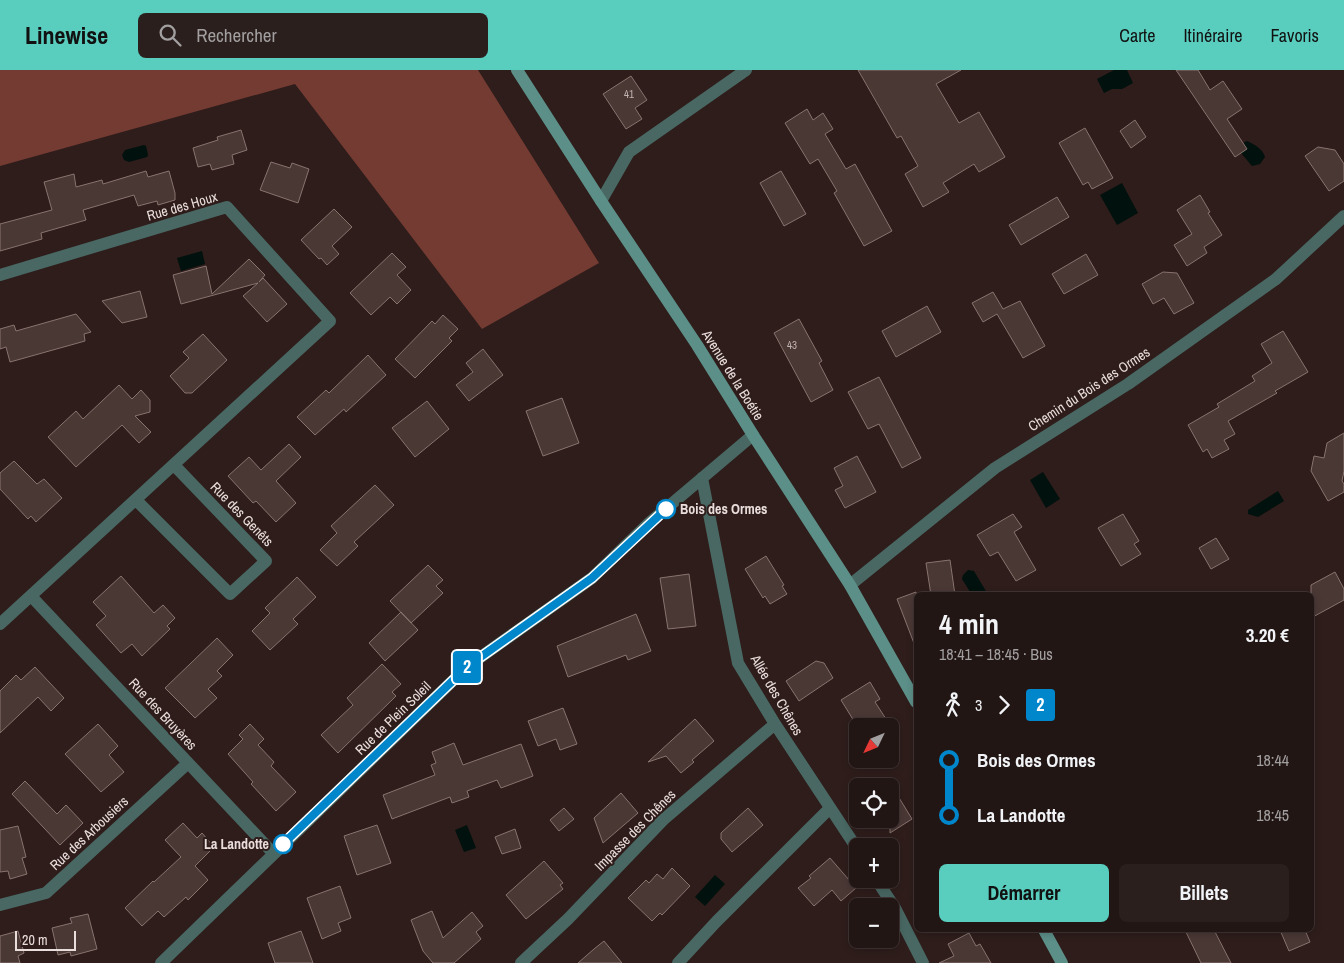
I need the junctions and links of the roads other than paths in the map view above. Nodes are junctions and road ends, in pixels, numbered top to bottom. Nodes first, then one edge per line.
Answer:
1 (517, 70) edge
2 (746, 70) edge
3 (601, 201) junction
4 (1344, 216) edge
5 (0, 275) edge
6 (753, 435) junction
7 (174, 464) junction
8 (702, 478) junction
9 (136, 500) junction
10 (850, 585) junction
11 (31, 596) junction
12 (0, 624) edge
13 (914, 698) edge
14 (775, 724) junction
15 (188, 763) junction
16 (830, 808) junction
17 (850, 838) edge
18 (273, 853) junction
19 (882, 888) edge
20 (0, 905) edge
21 (1045, 932) edge
22 (681, 962) edge
23 (161, 963) edge
24 (521, 963) edge
25 (923, 963) edge
26 (1062, 963) edge

1 - 3 main road, Avenue de la Boétie
2 - 3 street
3 - 6 main road, Avenue de la Boétie
4 - 10 street, Chemin du Bois des Ormes
5 - 7 street, Rue des Houx
6 - 8 street, Rue de Plein Soleil
6 - 10 main road, Avenue de la Boétie
7 - 9 street
7 - 9 street, Rue des Genêts
8 - 14 street, Allée des Chênes
8 - 18 street, Rue de Plein Soleil
9 - 11 street
10 - 13 main road, Avenue de la Boétie
11 - 12 street
11 - 15 street, Rue des Bruyères
14 - 16 street, Allée des Chênes
14 - 24 street, Impasse des Chênes
15 - 18 street, Rue des Bruyères
15 - 20 street, Rue des Arbousiers
16 - 17 street, Allée des Chênes
16 - 22 street
18 - 23 street, Rue de Plein Soleil
19 - 25 street
21 - 26 main road

